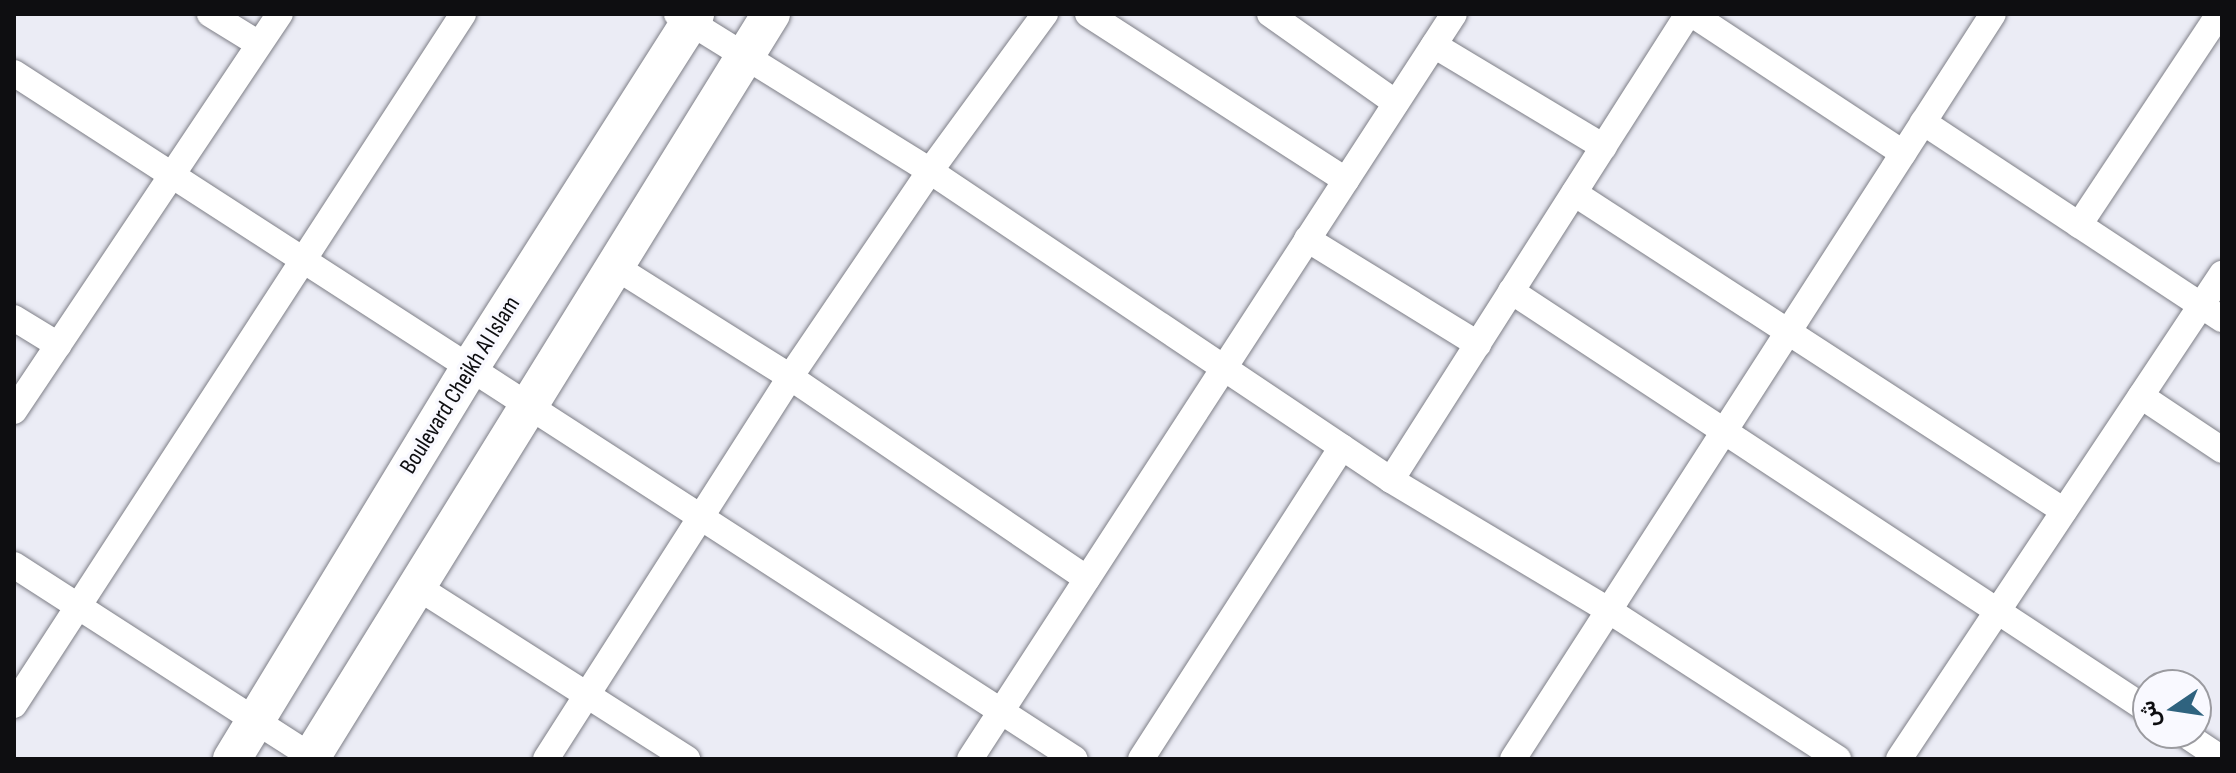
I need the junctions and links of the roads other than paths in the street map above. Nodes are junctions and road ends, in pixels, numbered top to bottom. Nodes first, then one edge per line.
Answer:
1 (210, 14) edge
2 (280, 14) edge
3 (463, 14) edge
4 (771, 14) edge
5 (1045, 14) edge
6 (1088, 14) edge
7 (1270, 14) edge
8 (1454, 14) edge
9 (1690, 14) edge
10 (1993, 14) edge
11 (687, 17) edge
12 (2214, 19) edge
13 (259, 44) junction
14 (1434, 45) junction
15 (745, 58) junction
16 (14, 73) edge
17 (1396, 103) junction
18 (1923, 122) junction
19 (1604, 147) junction
20 (1903, 153) junction
21 (930, 171) junction
22 (174, 176) junction
23 (1346, 180) junction
24 (1574, 193) junction
25 (2079, 225) junction
26 (1307, 239) junction
27 (304, 259) junction
28 (614, 266) junction
29 (2222, 274) edge
30 (1511, 291) junction
31 (2212, 312) edge
32 (14, 318) edge
33 (1788, 332) junction
34 (1478, 344) junction
35 (58, 345) junction
36 (471, 366) junction
37 (1222, 371) junction
38 (790, 377) junction
39 (2141, 396) junction
40 (527, 403) junction
41 (14, 411) edge
42 (1724, 431) junction
43 (1342, 447) junction
44 (2222, 450) edge
45 (1391, 480) junction
46 (2064, 511) junction
47 (704, 518) junction
48 (14, 565) edge
49 (1087, 579) junction
50 (419, 588) junction
51 (78, 606) junction
52 (1608, 610) junction
53 (1997, 611) junction
54 (590, 693) junction
55 (2132, 700) edge
56 (14, 705) edge
57 (1001, 711) junction
58 (255, 721) junction
59 (312, 758) edge
60 (232, 759) edge
61 (546, 759) edge
62 (687, 759) edge
63 (970, 759) edge
64 (1075, 759) edge
65 (1141, 759) edge
66 (1513, 759) edge
67 (1838, 759) edge
68 (1899, 759) edge

1 - 13 street
2 - 13 street
3 - 27 street
4 - 15 street
5 - 21 street
6 - 23 street
7 - 17 street
8 - 14 street
9 - 19 street
9 - 20 street
10 - 18 street
11 - 15 street
11 - 36 street, Boulevard Cheikh Al Islam
12 - 25 street
13 - 22 street
14 - 17 street
14 - 19 street
15 - 21 street
15 - 28 street
16 - 22 street
17 - 23 street
18 - 20 street
18 - 25 street
19 - 24 street
20 - 33 street
21 - 37 street
21 - 38 street
22 - 27 street
22 - 35 street
23 - 26 street
24 - 30 street
24 - 33 street
25 - 31 street
26 - 34 street
26 - 37 street
27 - 36 street
27 - 51 street
28 - 38 street
28 - 40 street
29 - 31 street
30 - 34 street
30 - 42 street
31 - 39 street
32 - 35 street
33 - 42 street
33 - 46 street
34 - 45 street
35 - 41 street
36 - 40 street
36 - 58 street, Boulevard Cheikh Al Islam
37 - 43 street
37 - 49 street
38 - 47 street
38 - 49 street
39 - 44 street
39 - 46 street
40 - 47 street
40 - 50 street
42 - 52 street
42 - 53 street
43 - 45 street
43 - 65 street
45 - 52 street
46 - 53 street
47 - 54 street
47 - 57 street
48 - 51 street
49 - 57 street
50 - 54 street
50 - 59 street
51 - 56 street
51 - 58 street
52 - 66 street
52 - 67 street
53 - 55 street
53 - 68 street
54 - 61 street
54 - 62 street
57 - 63 street
57 - 64 street
58 - 59 street
58 - 60 street, Boulevard Cheikh Al Islam

